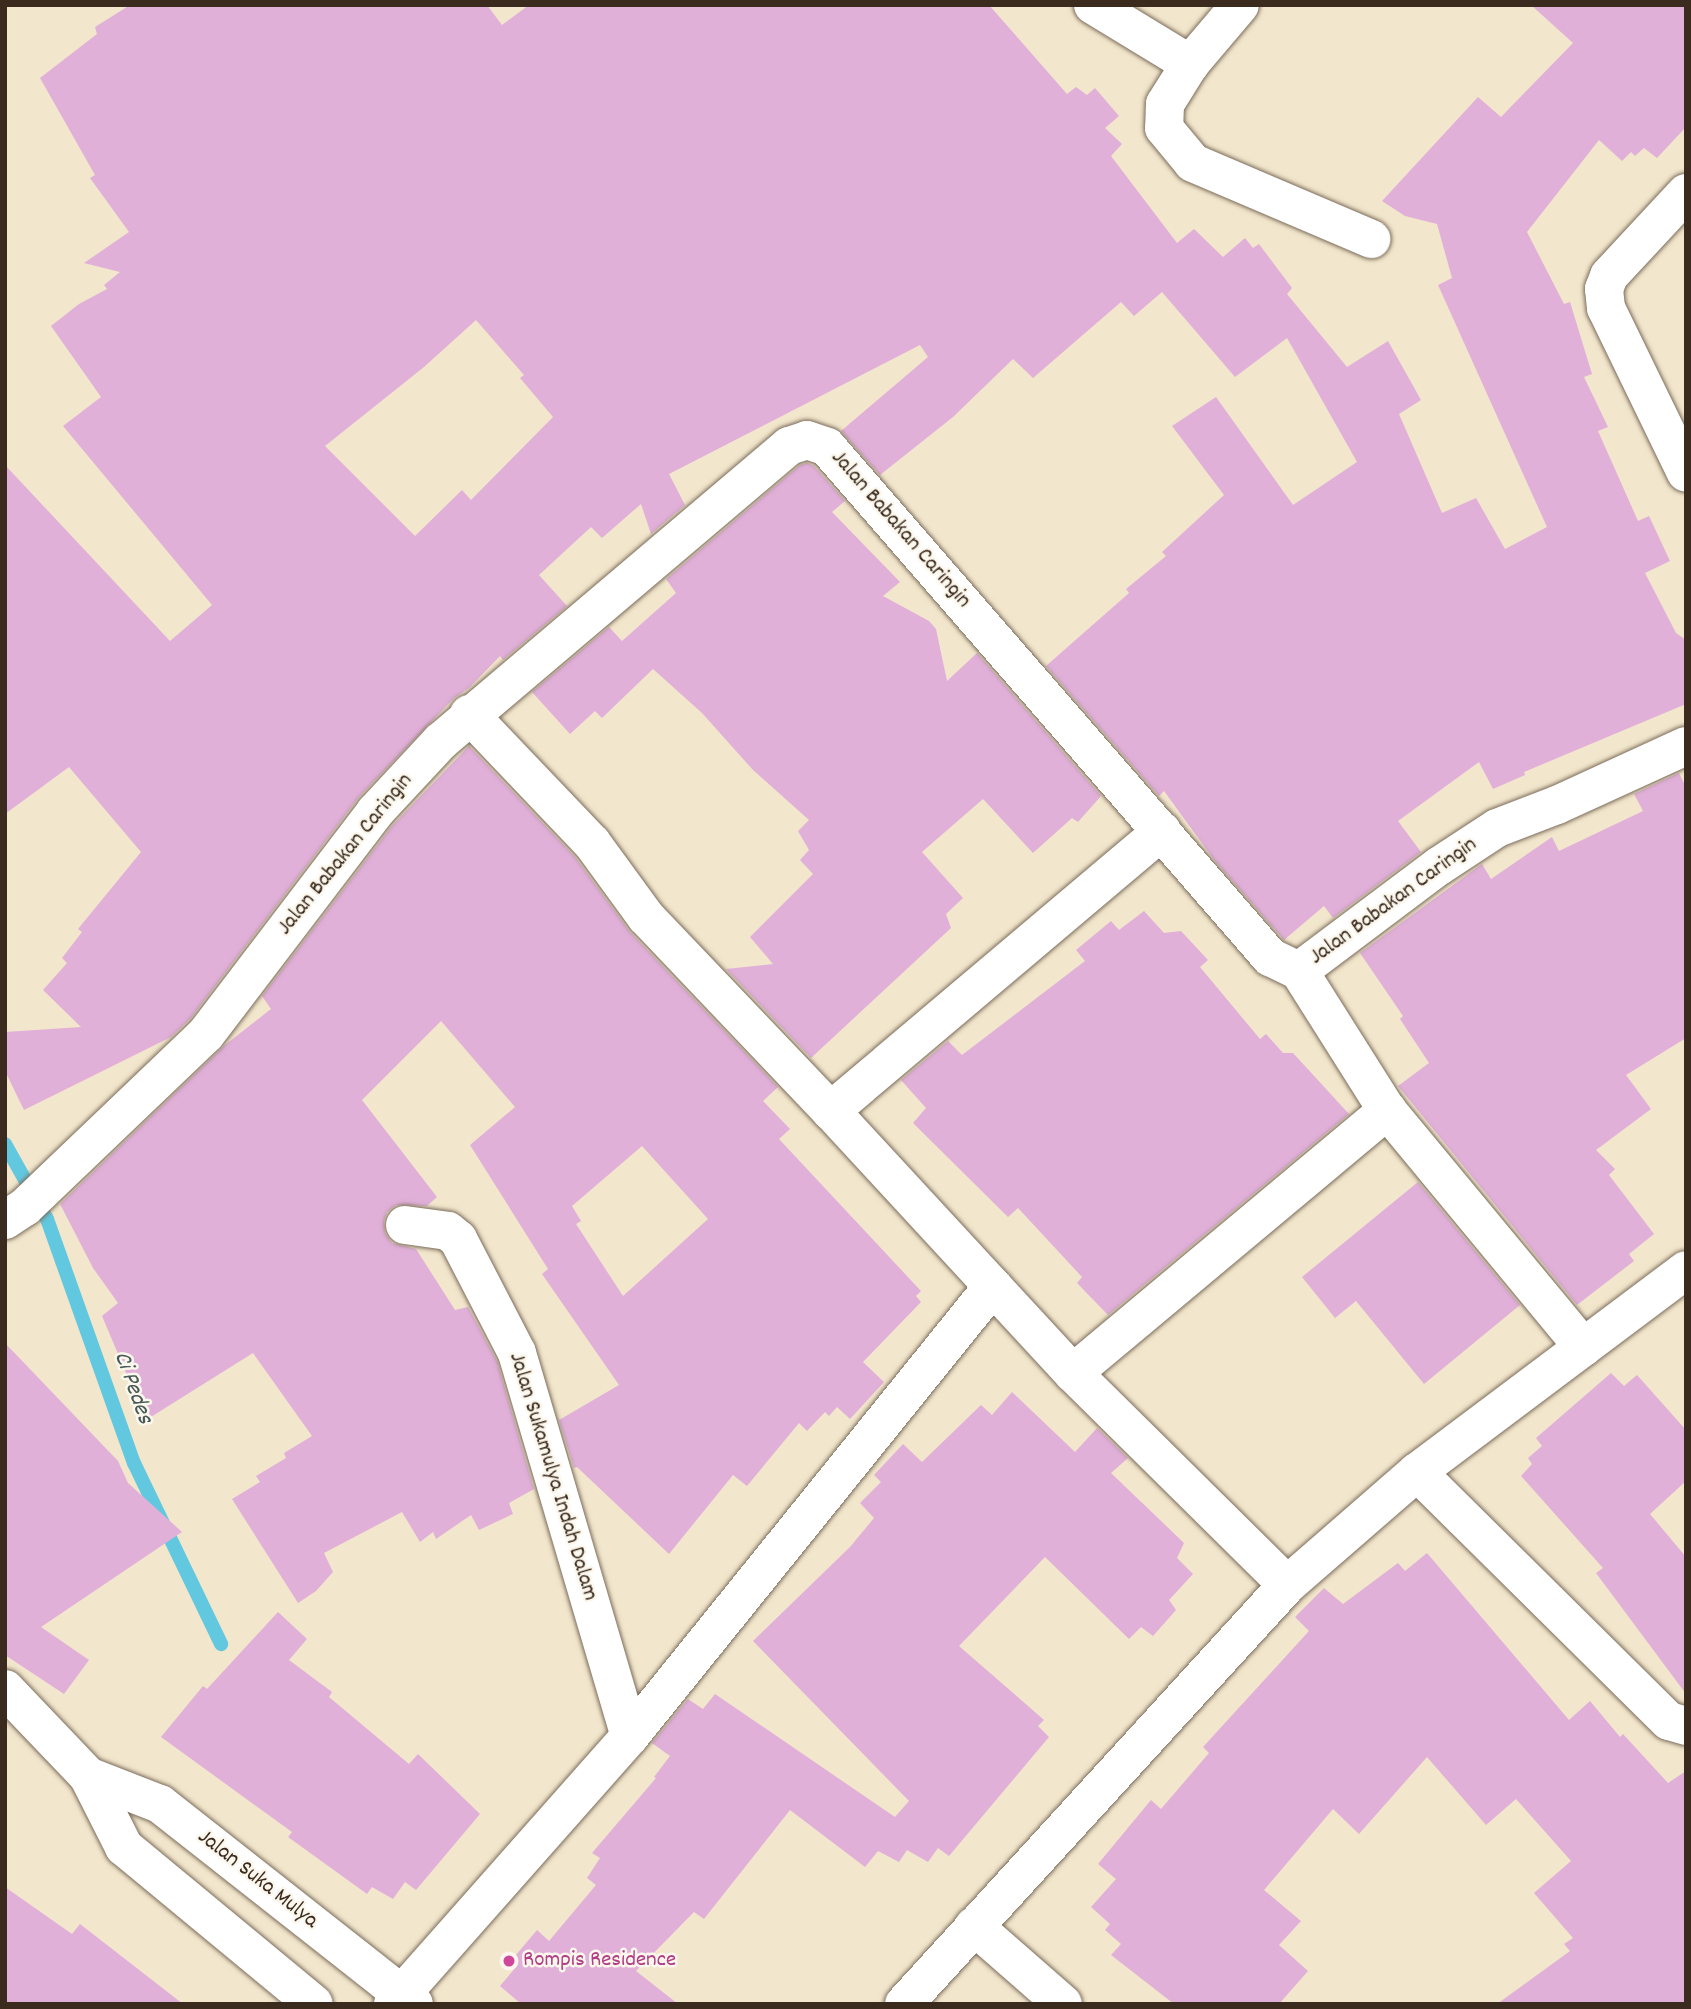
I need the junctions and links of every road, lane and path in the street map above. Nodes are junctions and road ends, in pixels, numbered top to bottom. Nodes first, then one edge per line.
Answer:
1 (1093, 5) edge
2 (1240, 5) edge
3 (1190, 64) junction
4 (1686, 194) edge
5 (1371, 239) dead end
6 (1686, 473) edge
7 (469, 714) junction
8 (1686, 746) edge
9 (1162, 831) junction
10 (1299, 971) junction
11 (1387, 1110) junction
12 (831, 1111) junction
13 (27, 1204) edge
14 (405, 1225) dead end
15 (1686, 1270) edge
16 (993, 1286) junction
17 (1583, 1347) junction
18 (1073, 1373) junction
19 (1417, 1472) junction
20 (1287, 1585) junction
21 (5, 1689) edge
22 (1686, 1726) edge
23 (630, 1736) junction
24 (88, 1776) junction
25 (974, 1926) junction
26 (402, 2000) edge
27 (314, 2004) edge
28 (904, 2004) edge
29 (1063, 2004) edge

1 - 3 street
2 - 3 street
3 - 5 street
4 - 6 street
7 - 9 street, Jalan Babakan Caringin
7 - 12 street
7 - 13 street, Jalan Babakan Caringin
8 - 10 street, Jalan Babakan Caringin
9 - 10 street, Jalan Babakan Caringin
9 - 12 street
10 - 11 street
11 - 17 street
11 - 18 street
12 - 16 street
14 - 23 street, Jalan Sukamulya Indah Dalam
15 - 17 street
16 - 18 street
16 - 23 street
17 - 19 street
18 - 20 street
19 - 20 street
19 - 22 street
20 - 25 street
21 - 24 street, Jalan Suka Mulya
23 - 26 street
24 - 26 street, Jalan Suka Mulya
24 - 27 street, Jalan Suka Mulya
25 - 28 street
25 - 29 street

